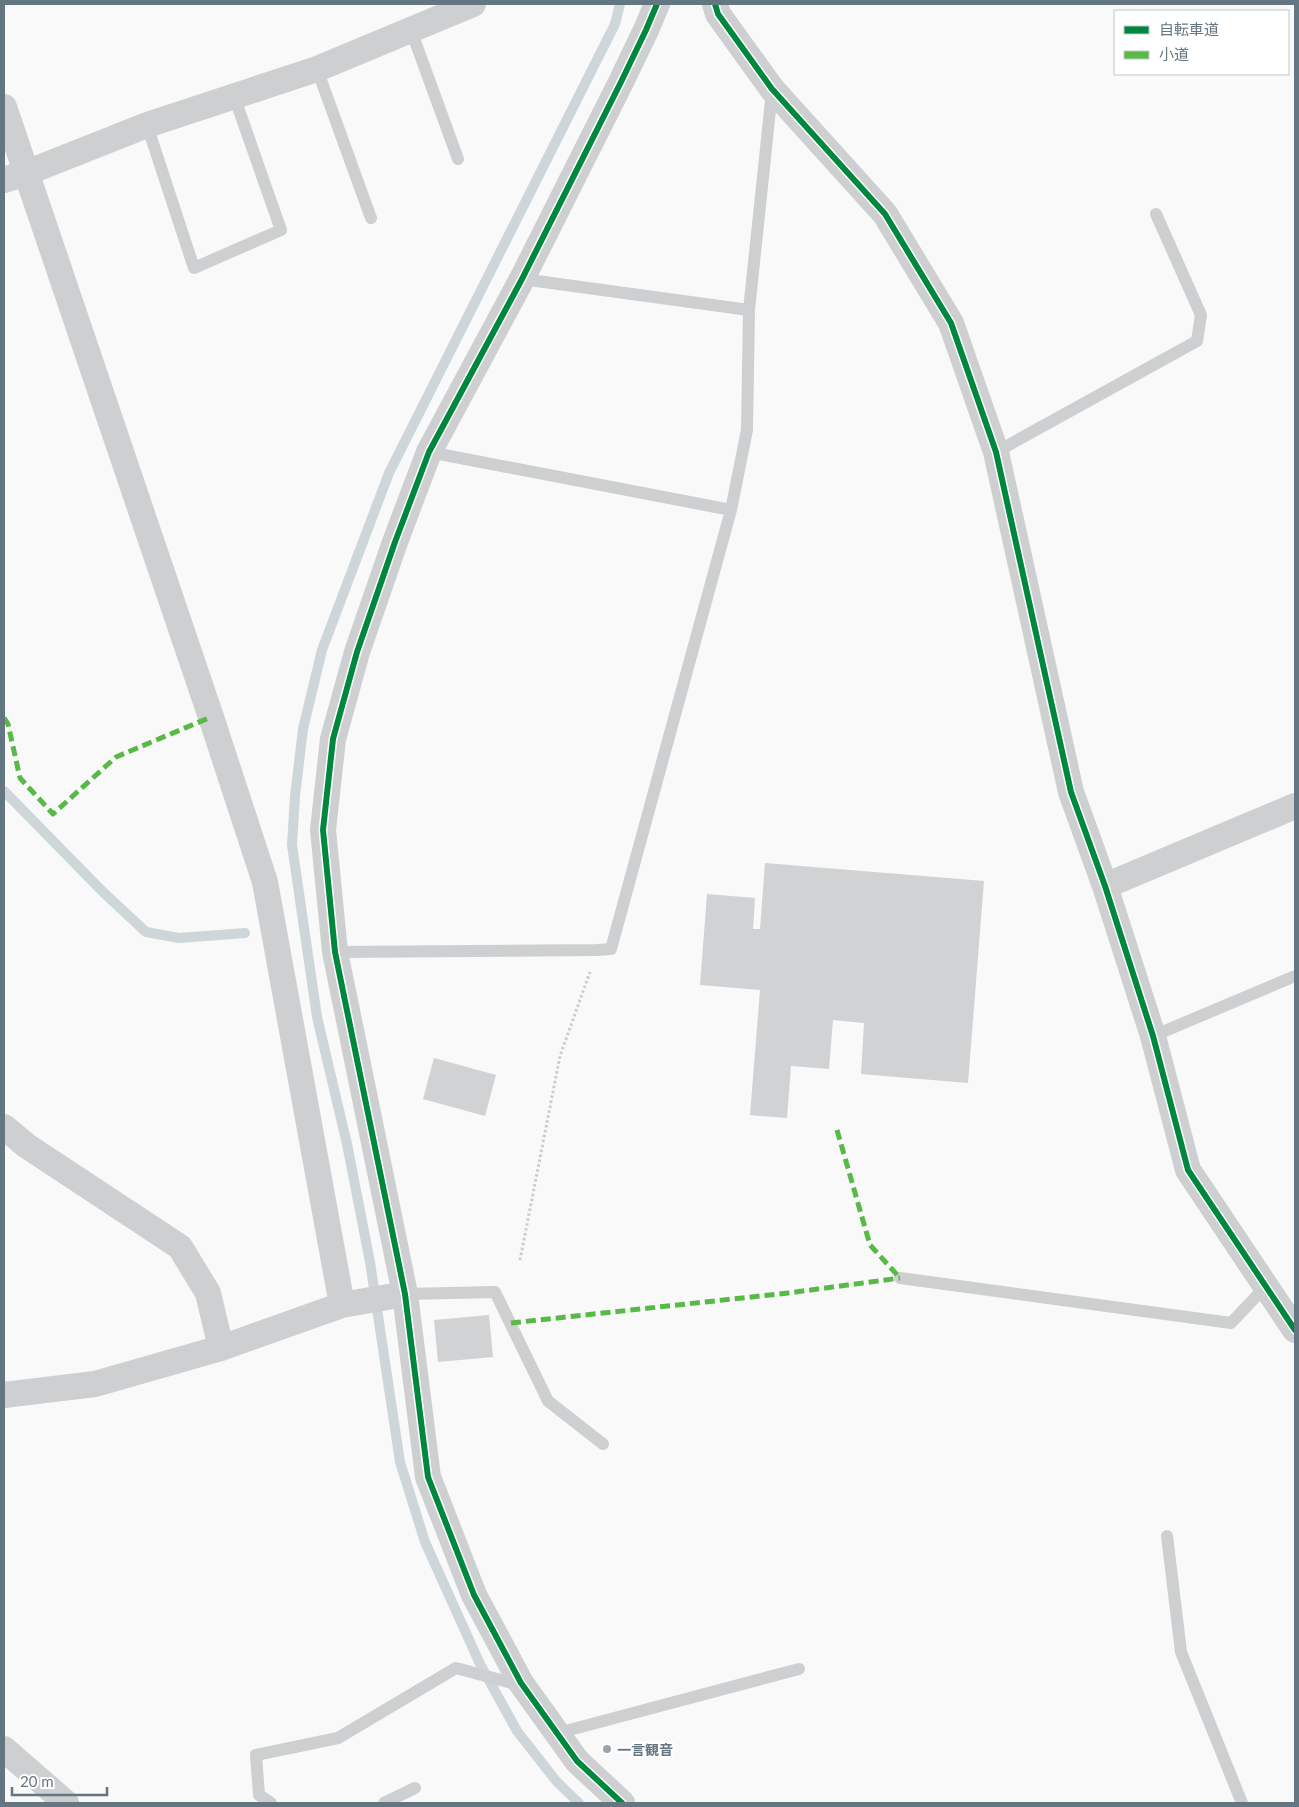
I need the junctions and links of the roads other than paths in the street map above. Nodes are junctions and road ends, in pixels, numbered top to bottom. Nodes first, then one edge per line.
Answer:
1 (473, 4) edge
2 (657, 4) edge
3 (715, 4) edge
4 (411, 30) junction
5 (317, 69) junction
6 (772, 89) junction
7 (234, 96) junction
8 (4, 107) edge
9 (147, 126) junction
10 (458, 159) dead end
11 (15, 176) edge
12 (1156, 214) dead end
13 (371, 218) dead end
14 (522, 279) junction
15 (749, 310) junction
16 (430, 452) junction
17 (996, 452) junction
18 (731, 510) junction
19 (1295, 806) edge
20 (1105, 886) junction
21 (335, 952) junction
22 (1295, 976) edge
23 (1153, 1036) junction
24 (4, 1127) edge
25 (900, 1278) dead end
26 (1266, 1286) junction
27 (396, 1296) junction
28 (349, 1304) junction
29 (1295, 1330) edge
30 (221, 1348) junction
31 (4, 1395) edge
32 (603, 1444) dead end
33 (1167, 1536) dead end
34 (799, 1669) dead end
35 (517, 1683) junction
36 (558, 1732) junction
37 (4, 1749) edge
38 (415, 1788) dead end
39 (66, 1803) edge
40 (271, 1803) edge
41 (384, 1803) edge
42 (622, 1803) edge
43 (1242, 1803) edge

1 - 4 street
2 - 14 street
3 - 6 street
4 - 5 street
4 - 10 lane
5 - 7 street
5 - 13 lane
6 - 15 lane
6 - 17 street
7 - 9 street
7 - 9 lane
8 - 11 street
9 - 11 street
11 - 28 street
12 - 17 lane
14 - 15 lane
14 - 16 street
15 - 18 lane
16 - 18 lane
16 - 21 street
17 - 20 street
18 - 21 lane
19 - 20 street
20 - 23 street
21 - 27 street
22 - 23 lane
23 - 26 street
24 - 30 street
25 - 26 lane
26 - 29 street
27 - 28 street
27 - 32 lane
27 - 35 street
28 - 30 street
30 - 31 street
33 - 43 lane
34 - 36 lane
35 - 36 street
35 - 40 lane
36 - 42 street
37 - 39 street
38 - 41 lane

